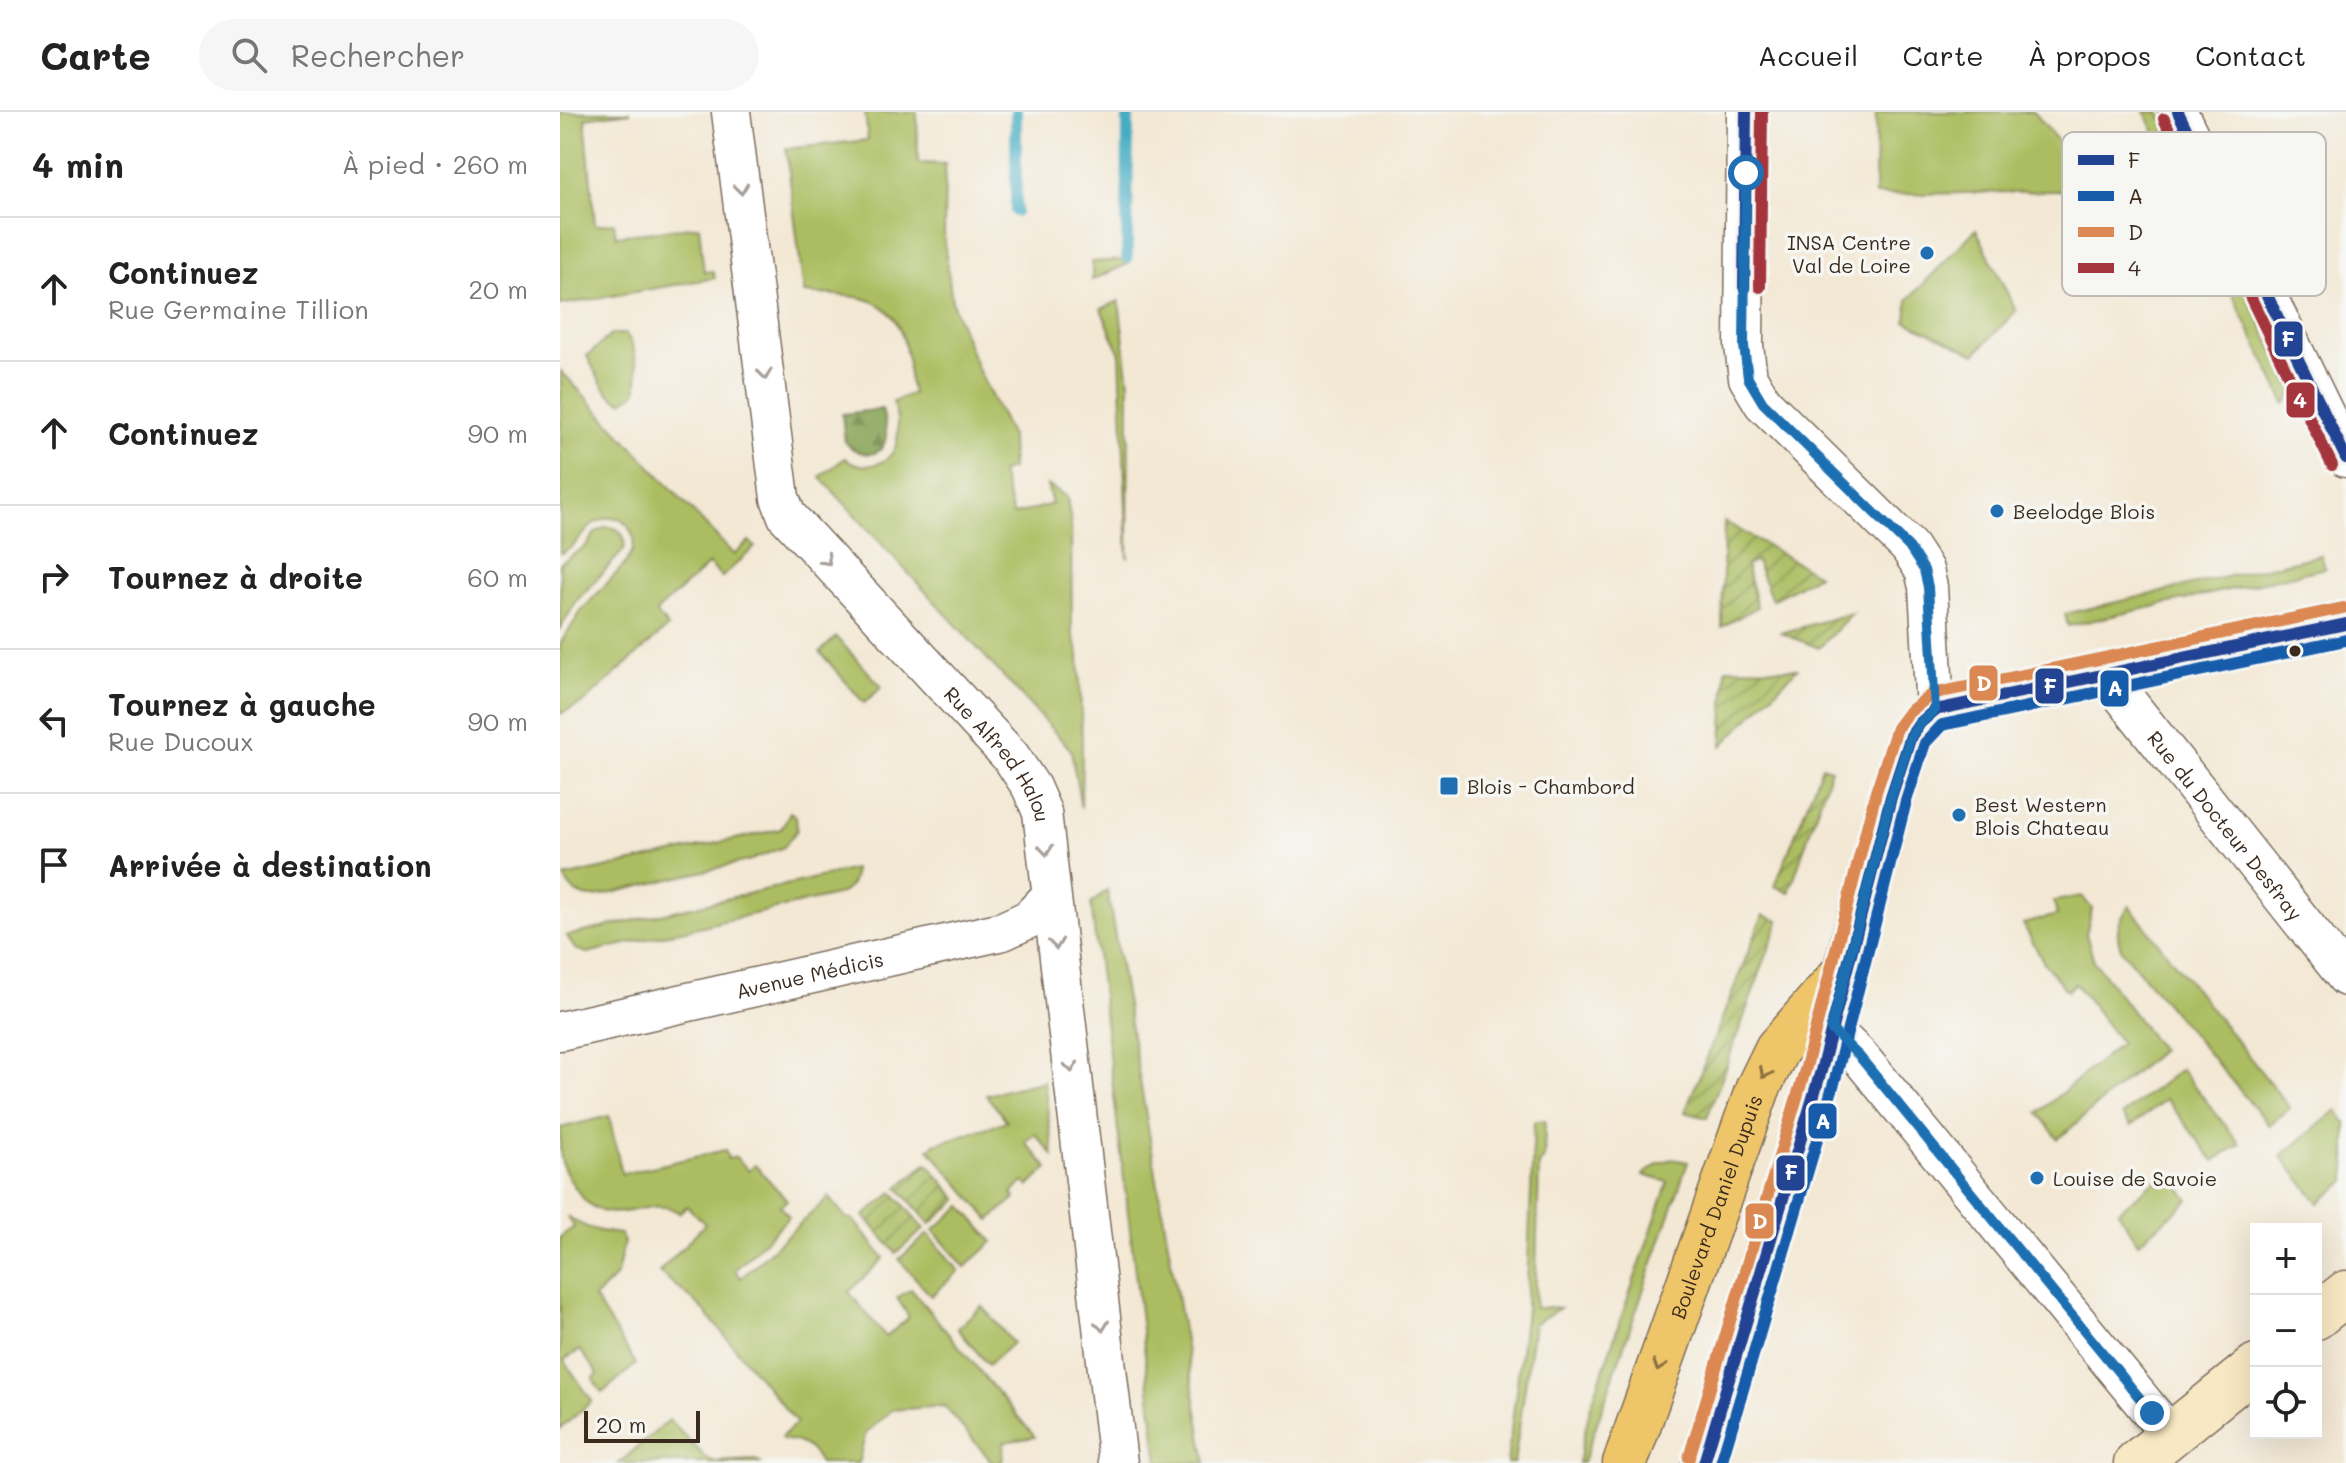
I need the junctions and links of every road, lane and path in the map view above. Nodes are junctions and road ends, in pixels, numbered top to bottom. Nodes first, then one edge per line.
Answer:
1 (731, 112) edge
2 (1746, 112) edge
3 (2178, 112) edge
4 (2188, 132) edge
5 (2267, 296) edge
6 (2346, 458) edge
7 (2346, 624) edge
8 (2106, 675) junction
9 (1935, 710) junction
10 (1050, 897) junction
11 (2346, 977) edge
12 (1821, 1020) junction
13 (560, 1031) edge
14 (2346, 1293) edge
15 (2322, 1312) edge
16 (2255, 1367) edge
17 (2170, 1435) junction
18 (1118, 1463) edge
19 (1625, 1463) edge
20 (1704, 1463) edge
21 (2136, 1463) edge

1 -> 10 street, Rue Alfred Halou
2 - 9 street
3 - 4 street
5 - 6 street
7 - 8 main road
8 - 9 main road
8 - 11 street, Rue du Docteur Desfray
9 - 12 main road, Boulevard Daniel Dupuis
10 - 13 street, Avenue Médicis
10 -> 18 street, Rue Alfred Halou
12 - 17 street
12 -> 19 main road, Boulevard Daniel Dupuis
12 - 20 main road
14 - 15 main road
16 - 17 main road
17 - 21 main road

